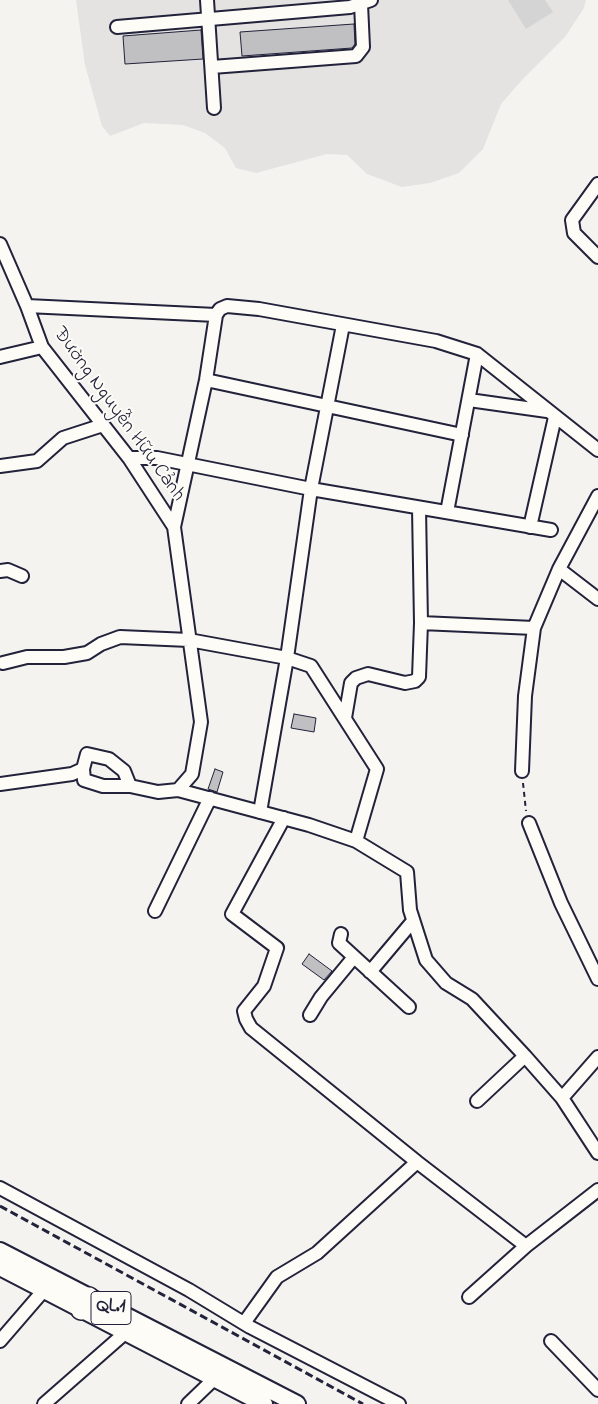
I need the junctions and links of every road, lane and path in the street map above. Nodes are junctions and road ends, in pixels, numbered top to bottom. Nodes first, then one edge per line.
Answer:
1 (208, 0) edge
2 (366, 2) edge
3 (209, 20) junction
4 (117, 27) dead end
5 (212, 67) junction
6 (214, 108) dead end
7 (598, 184) edge
8 (0, 244) edge
9 (598, 257) edge
10 (27, 306) junction
11 (216, 315) junction
12 (343, 325) junction
13 (42, 347) junction
14 (477, 354) junction
15 (0, 357) edge
16 (206, 380) junction
17 (469, 400) junction
18 (327, 406) junction
19 (551, 414) junction
20 (104, 425) junction
21 (462, 435) junction
22 (598, 450) edge
23 (129, 458) junction
24 (188, 464) junction
25 (0, 466) edge
26 (311, 489) junction
27 (598, 496) edge
28 (419, 508) junction
29 (448, 512) junction
30 (174, 527) junction
31 (530, 527) junction
32 (551, 530) dead end
33 (559, 570) junction
34 (0, 571) edge
35 (22, 576) dead end
36 (598, 599) edge
37 (421, 623) junction
38 (534, 628) junction
39 (189, 640) junction
40 (287, 658) junction
41 (3, 663) dead end
42 (345, 718) junction
43 (83, 769) junction
44 (522, 771) joint
45 (0, 784) edge
46 (130, 786) junction
47 (178, 790) junction
48 (210, 798) junction
49 (260, 812) junction
50 (284, 818) junction
51 (528, 824) joint
52 (356, 841) junction
53 (155, 911) dead end
54 (413, 921) junction
55 (341, 934) dead end
56 (354, 957) junction
57 (370, 972) junction
58 (598, 979) edge
59 (409, 1007) dead end
60 (310, 1016) dead end
61 (525, 1056) junction
62 (598, 1057) edge
63 (562, 1098) junction
64 (476, 1101) dead end
65 (598, 1153) edge
66 (417, 1162) junction
67 (0, 1188) edge
68 (598, 1190) edge
69 (526, 1246) junction
70 (0, 1251) edge
71 (0, 1267) edge
72 (44, 1290) junction
73 (469, 1297) dead end
74 (85, 1304) junction
75 (244, 1323) junction
76 (125, 1333) junction
77 (551, 1341) dead end
78 (0, 1342) edge
79 (218, 1372) junction
80 (598, 1390) edge
81 (54, 1401) edge
82 (188, 1404) edge
83 (264, 1404) edge
84 (297, 1404) edge
85 (400, 1404) edge

1 - 3 street
2 - 3 street
2 - 5 street
3 - 4 street
3 - 5 street
5 - 6 street
7 - 9 street
8 - 10 street, Đường Nguyễn Hữu Cảnh
10 - 11 street
10 - 13 street, Đường Nguyễn Hữu Cảnh
11 - 12 street
11 - 16 street
12 - 14 street
12 - 18 street
13 - 15 street
13 - 20 street, Đường Nguyễn Hữu Cảnh
14 - 17 street
14 - 19 street
16 - 18 street
16 - 24 street
17 - 19 street
17 - 21 street
18 - 21 street
18 - 26 street
19 - 22 street
19 - 31 street
20 - 23 street, Đường Nguyễn Hữu Cảnh
20 - 25 street
21 - 29 street
23 - 24 street
23 - 30 street, Đường Nguyễn Hữu Cảnh
24 - 26 street
24 - 30 street
26 - 28 street
26 - 40 street
27 - 33 street
28 - 29 street
28 - 37 street
29 - 31 street
30 - 39 street, Đường Nguyễn Hữu Cảnh
31 - 32 street
33 - 36 street
33 - 38 street
34 - 35 street
37 - 38 street
37 - 42 street
38 - 44 street
39 - 40 street
39 - 41 street
39 - 47 street, Đường Nguyễn Hữu Cảnh
40 - 42 street
40 - 49 street
42 - 52 street
43 - 45 street
43 - 46 street
43 - 46 street
44 - 51 path
46 - 47 street
47 - 48 street
48 - 49 street
48 - 53 street
49 - 50 street
50 - 52 street
50 - 66 street
51 - 58 street
52 - 54 street
54 - 57 street
54 - 61 street
55 - 56 street
56 - 57 street
56 - 60 street
57 - 59 street
61 - 63 street
61 - 64 street
62 - 63 street
63 - 65 street
66 - 69 street
66 - 75 street
67 - 75 street
68 - 69 street
69 - 73 street
70 - 74 main road, QL.1
71 - 72 main road, QL.1
72 - 74 main road, QL.1
72 - 78 street
74 - 76 main road, QL.1
74 - 79 main road, QL.1
75 - 85 street
76 - 79 main road, QL.1
76 - 81 street
77 - 80 street
79 - 82 street
79 - 83 main road, QL.1
79 - 84 main road, QL.1

